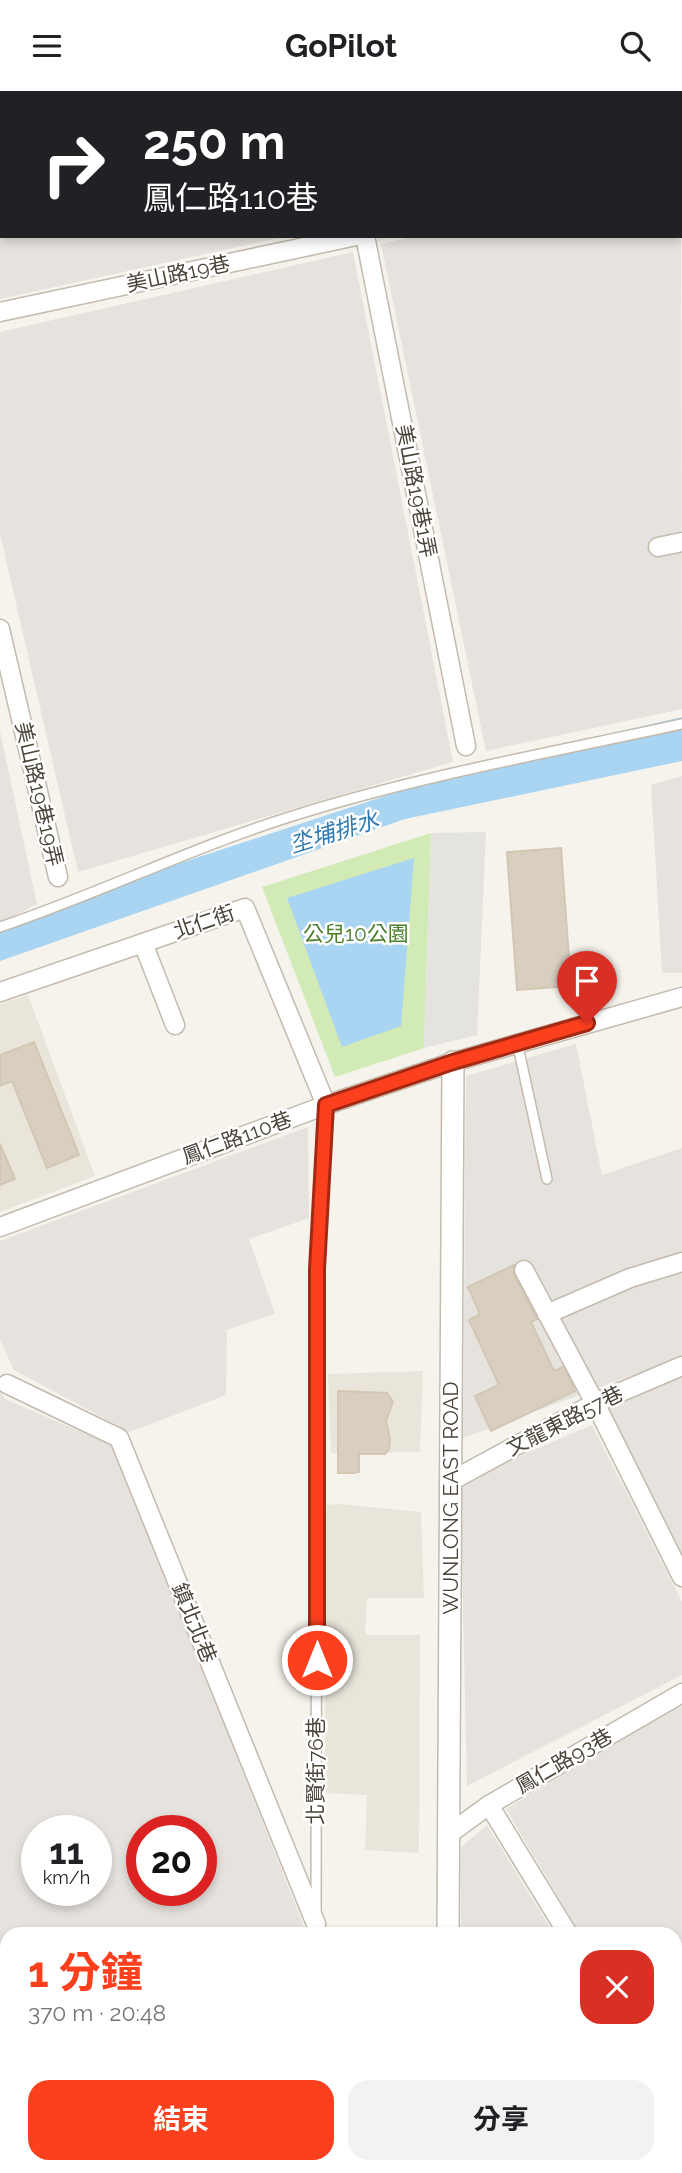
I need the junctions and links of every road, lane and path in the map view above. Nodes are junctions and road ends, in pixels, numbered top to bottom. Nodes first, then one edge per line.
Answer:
1 (347, 238) edge
2 (365, 238) edge
3 (0, 312) edge
4 (682, 542) edge
5 (658, 547) dead end
6 (0, 629) edge
7 (682, 724) edge
8 (466, 746) dead end
9 (58, 877) dead end
10 (0, 926) edge
11 (143, 943) junction
12 (0, 992) edge
13 (682, 997) edge
14 (175, 1025) dead end
15 (517, 1042) junction
16 (453, 1062) junction
17 (326, 1105) junction
18 (547, 1179) dead end
19 (0, 1227) edge
20 (682, 1262) edge
21 (524, 1270) dead end
22 (547, 1314) junction
23 (682, 1366) edge
24 (7, 1384) dead end
25 (596, 1403) junction
26 (451, 1481) junction
27 (682, 1577) edge
28 (682, 1693) edge
29 (489, 1805) junction
30 (449, 1834) junction
31 (315, 1927) edge
32 (316, 1927) edge
33 (448, 1927) edge
34 (564, 1927) edge

1 - 3 street, 美山路19巷
2 - 8 street, 美山路19巷1弄
4 - 5 street
6 - 9 street, 美山路19巷19弄
7 - 10 lane
11 - 12 street, 北仁街
11 - 14 street
11 - 17 street, 北仁街
13 - 15 street, 鳳仁路110巷
15 - 16 street, 鳳仁路110巷
15 - 18 lane
16 - 17 street, 鳳仁路110巷
16 - 26 street, WUNLONG EAST ROAD
17 - 19 street, 鳳仁路110巷
17 - 32 lane, 北賢街76巷
20 - 22 street
21 - 22 street
22 - 25 street
23 - 25 street, 文龍東路57巷
24 - 31 street, 鎮北北巷
25 - 26 street, 文龍東路57巷
25 - 27 street
26 - 30 street, WUNLONG EAST ROAD
28 - 29 street, 鳳仁路93巷
29 - 30 street, 鳳仁路93巷
29 - 34 street
30 - 33 street, WUNLONG EAST ROAD

